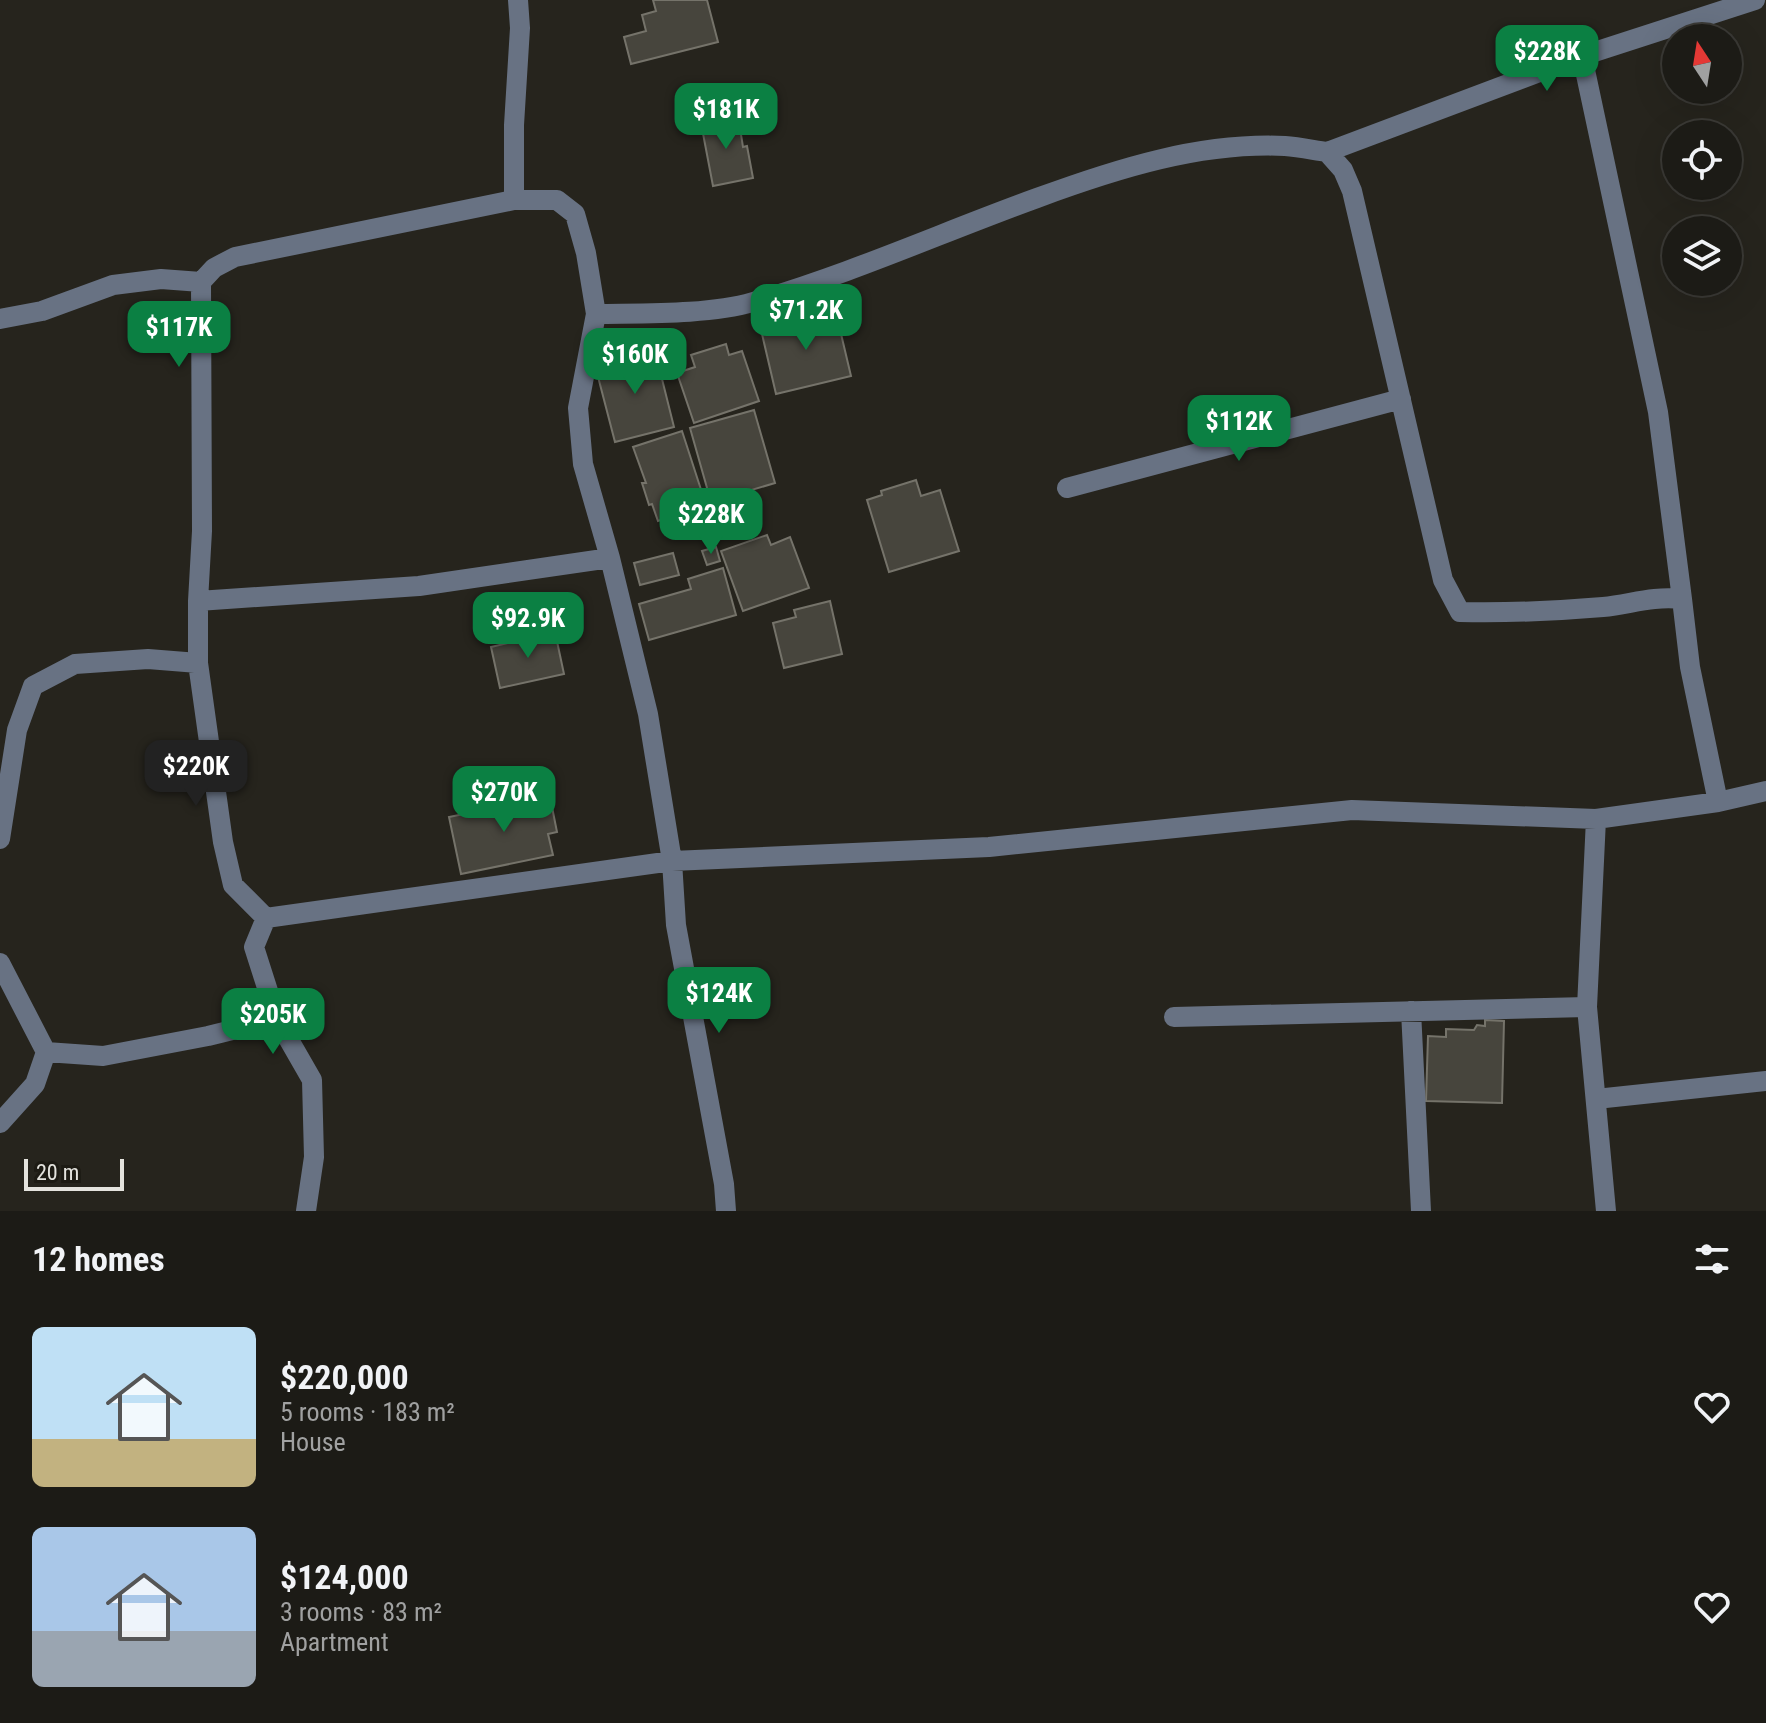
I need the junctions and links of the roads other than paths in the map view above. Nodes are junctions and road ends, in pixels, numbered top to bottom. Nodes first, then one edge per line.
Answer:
1 (518, 0) edge
2 (1755, 0) edge
3 (1582, 56) junction
4 (1327, 152) junction
5 (514, 200) junction
6 (201, 282) junction
7 (596, 314) junction
8 (0, 319) edge
9 (1401, 399) junction
10 (1067, 488) dead end
11 (610, 558) junction
12 (1682, 599) junction
13 (198, 601) junction
14 (198, 663) junction
15 (1766, 791) edge
16 (1718, 802) junction
17 (1596, 819) junction
18 (0, 839) edge
19 (672, 861) junction
20 (266, 918) junction
21 (0, 963) edge
22 (1587, 1007) junction
23 (1411, 1011) junction
24 (1174, 1017) dead end
25 (277, 1019) junction
26 (46, 1052) junction
27 (1766, 1081) edge
28 (1596, 1099) junction
29 (0, 1123) edge
30 (306, 1211) edge
31 (726, 1211) edge
32 (1421, 1211) edge
33 (1606, 1211) edge

1 - 5 street
2 - 3 street
3 - 4 street
3 - 12 street
4 - 7 street
4 - 9 street
5 - 6 street
5 - 7 street
6 - 8 street
6 - 13 street
7 - 11 street
9 - 10 street
9 - 12 street
11 - 13 street
11 - 19 street
12 - 16 street
13 - 14 street
14 - 18 street
14 - 20 street
15 - 16 street
16 - 17 street
17 - 19 street
17 - 22 street
19 - 20 street
19 - 31 street
20 - 25 street
21 - 26 street
22 - 23 street
22 - 28 street
23 - 24 street
23 - 32 street
25 - 26 street
25 - 30 street
26 - 29 street
27 - 28 street
28 - 33 street

